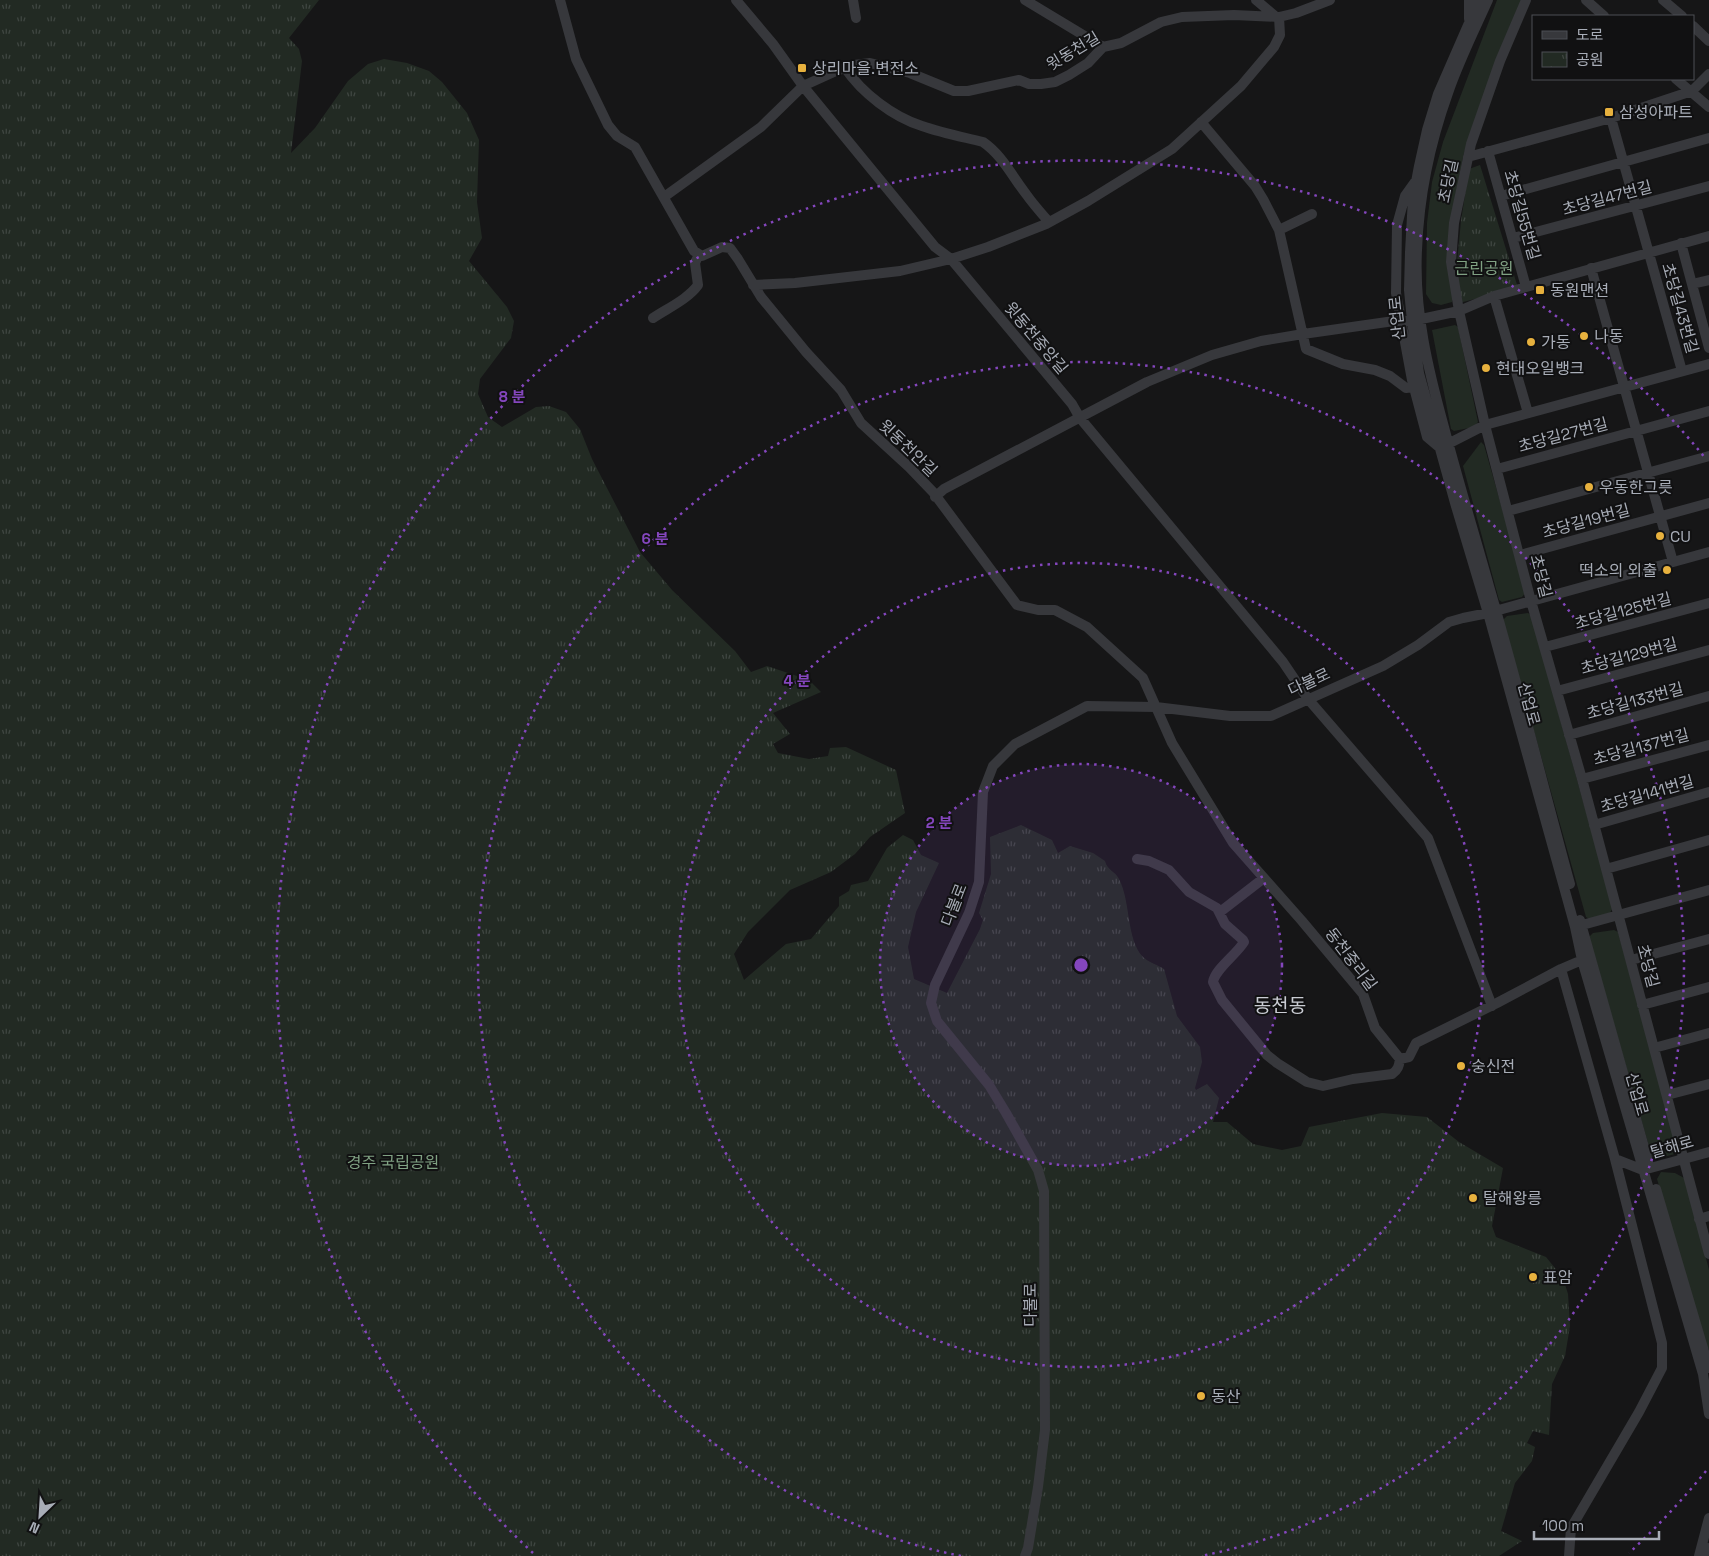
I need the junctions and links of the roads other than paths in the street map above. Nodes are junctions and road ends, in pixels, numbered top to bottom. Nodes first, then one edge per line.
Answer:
1 (560, 0) edge
2 (736, 0) edge
3 (853, 0) edge
4 (1025, 0) edge
5 (1256, 0) edge
6 (1330, 0) edge
7 (1469, 0) edge
8 (1479, 0) edge
9 (1488, 0) edge
10 (1526, 0) edge
11 (1586, 0) edge
12 (1663, 0) edge
13 (1671, 0) edge
14 (1679, 13) edge
15 (1603, 15) edge
16 (1277, 16) junction
17 (856, 18) dead end
18 (1469, 23) junction
19 (1694, 27) edge
20 (1709, 41) edge
21 (1102, 47) junction
22 (845, 68) junction
23 (1709, 74) edge
24 (1677, 80) edge
25 (803, 86) junction
26 (1692, 91) junction
27 (1709, 107) edge
28 (1611, 118) junction
29 (1201, 122) junction
30 (1709, 138) edge
31 (1488, 151) junction
32 (1468, 157) junction
33 (1623, 162) junction
34 (1416, 180) junction
35 (1709, 186) edge
36 (1501, 196) junction
37 (664, 197) junction
38 (1636, 207) junction
39 (1312, 214) dead end
40 (1049, 222) junction
41 (1279, 230) junction
42 (1709, 236) edge
43 (1513, 238) junction
44 (1681, 243) junction
45 (1648, 252) junction
46 (699, 254) junction
47 (951, 259) junction
48 (1591, 268) junction
49 (1709, 280) edge
50 (1692, 284) junction
51 (753, 286) junction
52 (1526, 287) junction
53 (1494, 296) junction
54 (1459, 311) junction
55 (653, 318) dead end
56 (1416, 320) junction
57 (1400, 321) junction
58 (1706, 325) edge
59 (1303, 334) junction
60 (1709, 348) edge
61 (1709, 364) edge
62 (1682, 372) junction
63 (1413, 387) junction
64 (1624, 387) junction
65 (1709, 411) edge
66 (1528, 413) junction
67 (1080, 418) junction
68 (1485, 425) junction
69 (1636, 431) junction
70 (1444, 446) junction
71 (1709, 456) edge
72 (1497, 469) junction
73 (1648, 473) junction
74 (936, 497) junction
75 (1709, 503) edge
76 (1508, 511) junction
77 (1660, 517) junction
78 (1709, 552) edge
79 (1520, 555) junction
80 (1673, 562) junction
81 (1531, 601) junction
82 (1709, 603) edge
83 (1492, 612) junction
84 (1545, 647) junction
85 (1709, 650) edge
86 (1557, 691) junction
87 (1709, 696) edge
88 (1308, 699) junction
89 (1156, 707) junction
90 (1570, 735) junction
91 (1709, 745) edge
92 (1582, 779) junction
93 (1709, 792) edge
94 (1594, 825) junction
95 (1709, 840) edge
96 (1138, 859) dead end
97 (1606, 869) junction
98 (1264, 878) junction
99 (1709, 890) edge
100 (1220, 912) junction
101 (1618, 915) junction
102 (1578, 926) junction
103 (1709, 939) edge
104 (1582, 960) junction
105 (1631, 960) junction
106 (1561, 969) junction
107 (1709, 987) edge
108 (1642, 1005) junction
109 (1492, 1006) junction
110 (1709, 1033) edge
111 (1654, 1048) junction
112 (1400, 1059) junction
113 (1709, 1084) edge
114 (1667, 1095) junction
115 (1709, 1152) edge
116 (1615, 1159) junction
117 (1683, 1159) junction
118 (1647, 1170) junction
119 (1704, 1218) edge
120 (1709, 1254) edge
121 (1707, 1356) edge
122 (1709, 1368) edge
123 (1709, 1414) edge
124 (1709, 1518) edge
125 (1709, 1548) edge
126 (1025, 1556) edge
127 (1569, 1556) edge
128 (1699, 1556) edge
129 (1707, 1556) edge

1 - 37 street
2 - 25 street, 윗동천중앙길
3 - 17 street
4 - 21 street
5 - 16 street
6 - 16 street, 윗동천길
7 - 18 street
8 - 18 street, 산업로
9 - 56 street, 산업로
10 - 32 street, 초당길
11 - 15 street
12 - 14 street
13 - 14 street
16 - 21 street, 윗동천길
16 - 29 street
18 - 34 street, 산업로
19 - 20 street
21 - 22 street, 윗동천길
22 - 25 street, 윗동천길
22 - 40 street
23 - 26 street
24 - 26 street
25 - 37 street
25 - 47 street, 윗동천중앙길
26 - 27 street
26 - 28 street, 초당길55번길
28 - 31 street, 초당길55번길
28 - 33 street
29 - 40 street
29 - 41 street
30 - 33 street
31 - 32 street, 초당길55번길
31 - 36 street, 초당길55번길
32 - 54 street, 초당길
33 - 36 street
33 - 38 street
34 - 56 street, 산업로
34 - 57 street
35 - 38 street, 초당길47번길
36 - 43 street, 초당길55번길
37 - 46 street
38 - 43 street, 초당길47번길
38 - 45 street
39 - 41 street
40 - 47 street
41 - 59 street
42 - 44 street, 초당길43번길
43 - 52 street, 초당길55번길
44 - 45 street, 초당길43번길
44 - 50 street, 초당길43번길
45 - 48 street, 초당길43번길
45 - 62 street, 초당길43번길
46 - 51 street, 윗동천안길
46 - 55 street
47 - 51 street
47 - 67 street, 윗동천중앙길
48 - 52 street, 초당길43번길
48 - 64 street
49 - 50 street
50 - 58 street, 초당길43번길
51 - 74 street, 윗동천안길
52 - 53 street, 초당길43번길
53 - 54 street, 초당길43번길
53 - 66 street
54 - 56 street, 초당길43번길
54 - 68 street, 초당길
56 - 57 street, 초당길43번길
56 - 70 street, 산업로
57 - 59 street, 초당길43번길
57 - 63 street
58 - 60 street, 초당길43번길
59 - 63 street
59 - 67 street, 초당길43번길
61 - 62 street
62 - 64 street
63 - 70 street
64 - 66 street
64 - 69 street
65 - 69 street, 초당길27번길
66 - 68 street
67 - 74 street, 초당길43번길
67 - 88 street, 윗동천중앙길
68 - 70 street
68 - 72 street, 초당길
69 - 72 street, 초당길27번길
69 - 73 street
70 - 83 street, 산업로
71 - 73 street
72 - 76 street, 초당길
73 - 76 street
73 - 77 street
74 - 89 street, 윗동천안길
75 - 77 street, 초당길19번길
76 - 79 street, 초당길
77 - 79 street, 초당길19번길
77 - 80 street
78 - 80 street, 다불로
79 - 81 street, 초당길
80 - 81 street, 다불로
81 - 83 street, 다불로
81 - 84 street, 초당길
82 - 84 street, 초당길125번길
83 - 88 street, 다불로
83 - 102 street, 산업로
84 - 86 street, 초당길
85 - 86 street, 초당길129번길
86 - 90 street, 초당길
87 - 90 street, 초당길133번길
88 - 89 street, 다불로
88 - 109 street, 윗동천중앙길
89 - 98 street, 동천중리길
89 - 126 street, 다불로
90 - 92 street, 초당길
91 - 92 street, 초당길137번길
92 - 94 street, 초당길
93 - 94 street, 초당길141번길
94 - 97 street, 초당길
95 - 97 street
96 - 100 street
97 - 101 street, 초당길
98 - 100 street
98 - 112 street, 동천중리길
99 - 101 street
100 - 112 street
101 - 102 street
101 - 105 street, 초당길
102 - 104 street, 산업로
102 - 118 street, 산업로
103 - 105 street
104 - 106 street
104 - 118 street, 산업로
105 - 108 street, 초당길
106 - 109 street
106 - 116 street
107 - 108 street
108 - 111 street, 초당길
109 - 112 street
110 - 111 street
111 - 114 street, 초당길
113 - 114 street
114 - 117 street, 초당길
115 - 117 street, 탈해로
116 - 118 street
116 - 127 street
117 - 118 street, 탈해로
117 - 119 street, 초당길
118 - 121 street, 산업로
118 - 123 street, 산업로
119 - 120 street, 초당길
121 - 122 street, 산업로
124 - 128 street
125 - 129 street

